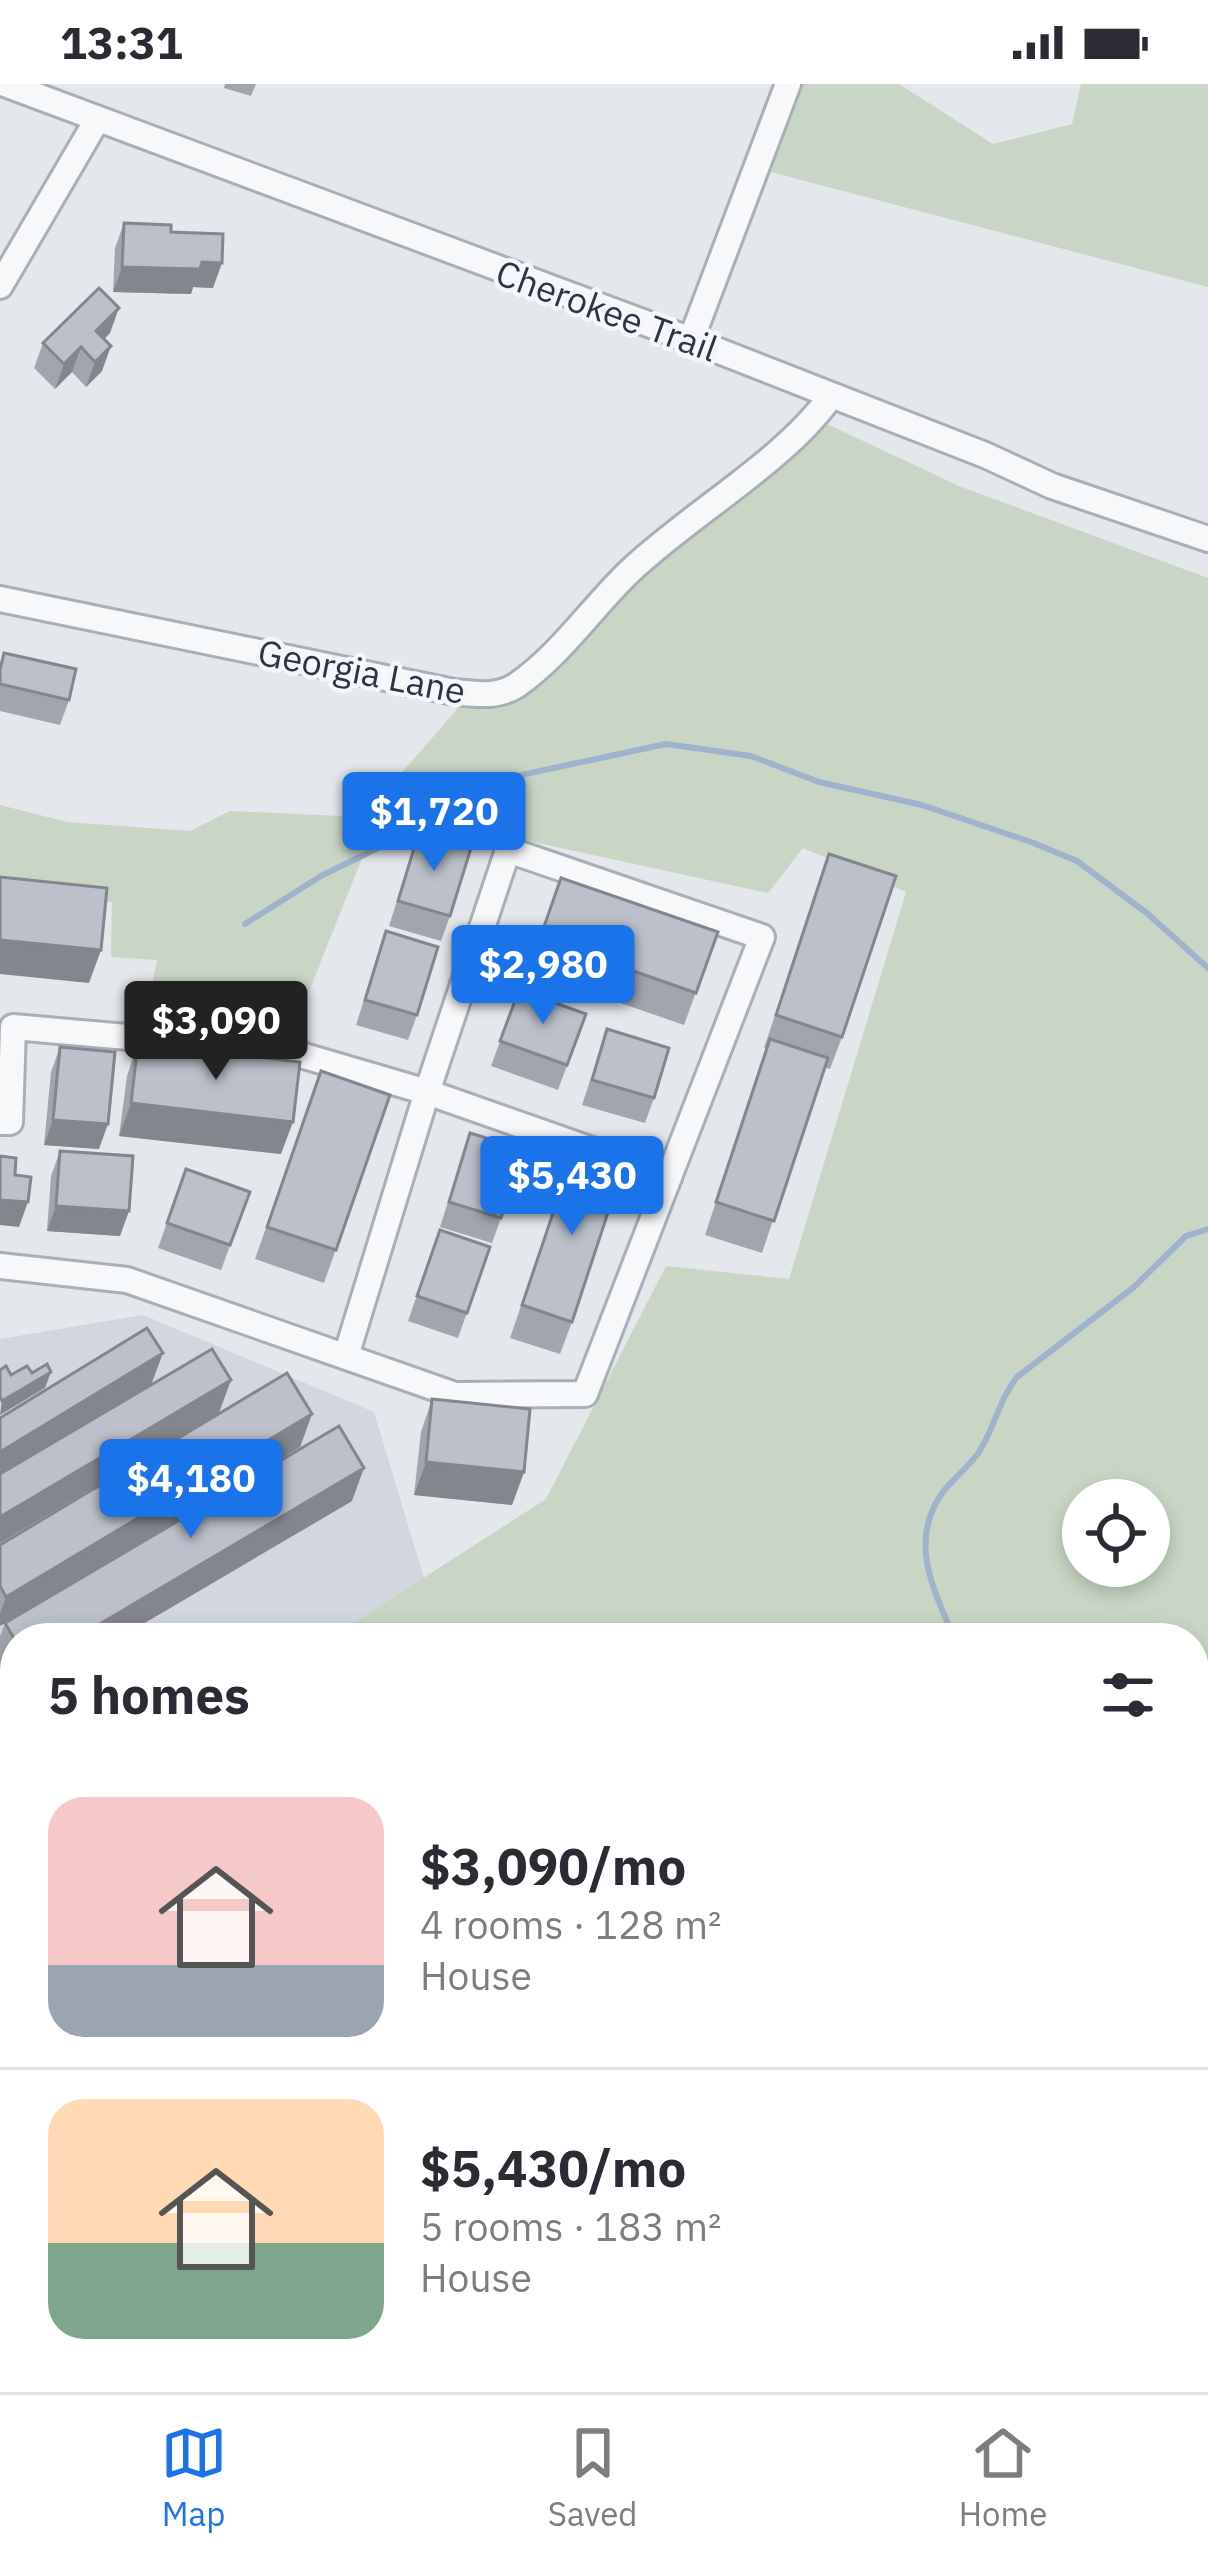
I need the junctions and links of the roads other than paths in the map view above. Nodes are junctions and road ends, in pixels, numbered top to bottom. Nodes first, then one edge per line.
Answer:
1 (4, 84) edge
2 (788, 84) edge
3 (97, 120) junction
4 (0, 286) edge
5 (691, 340) junction
6 (830, 397) junction
7 (1208, 538) edge
8 (0, 599) edge
9 (427, 1092) junction
10 (0, 1122) edge
11 (669, 1177) junction
12 (0, 1266) edge
13 (346, 1356) junction

1 - 3 street, Cherokee Trail
2 - 5 street
3 - 4 street
3 - 5 street, Cherokee Trail
5 - 6 street, Cherokee Trail
6 - 7 street, Cherokee Trail
6 - 8 street, Georgia Lane
9 - 10 street
9 - 11 street
9 - 11 street
9 - 13 street
11 - 13 street
12 - 13 street

